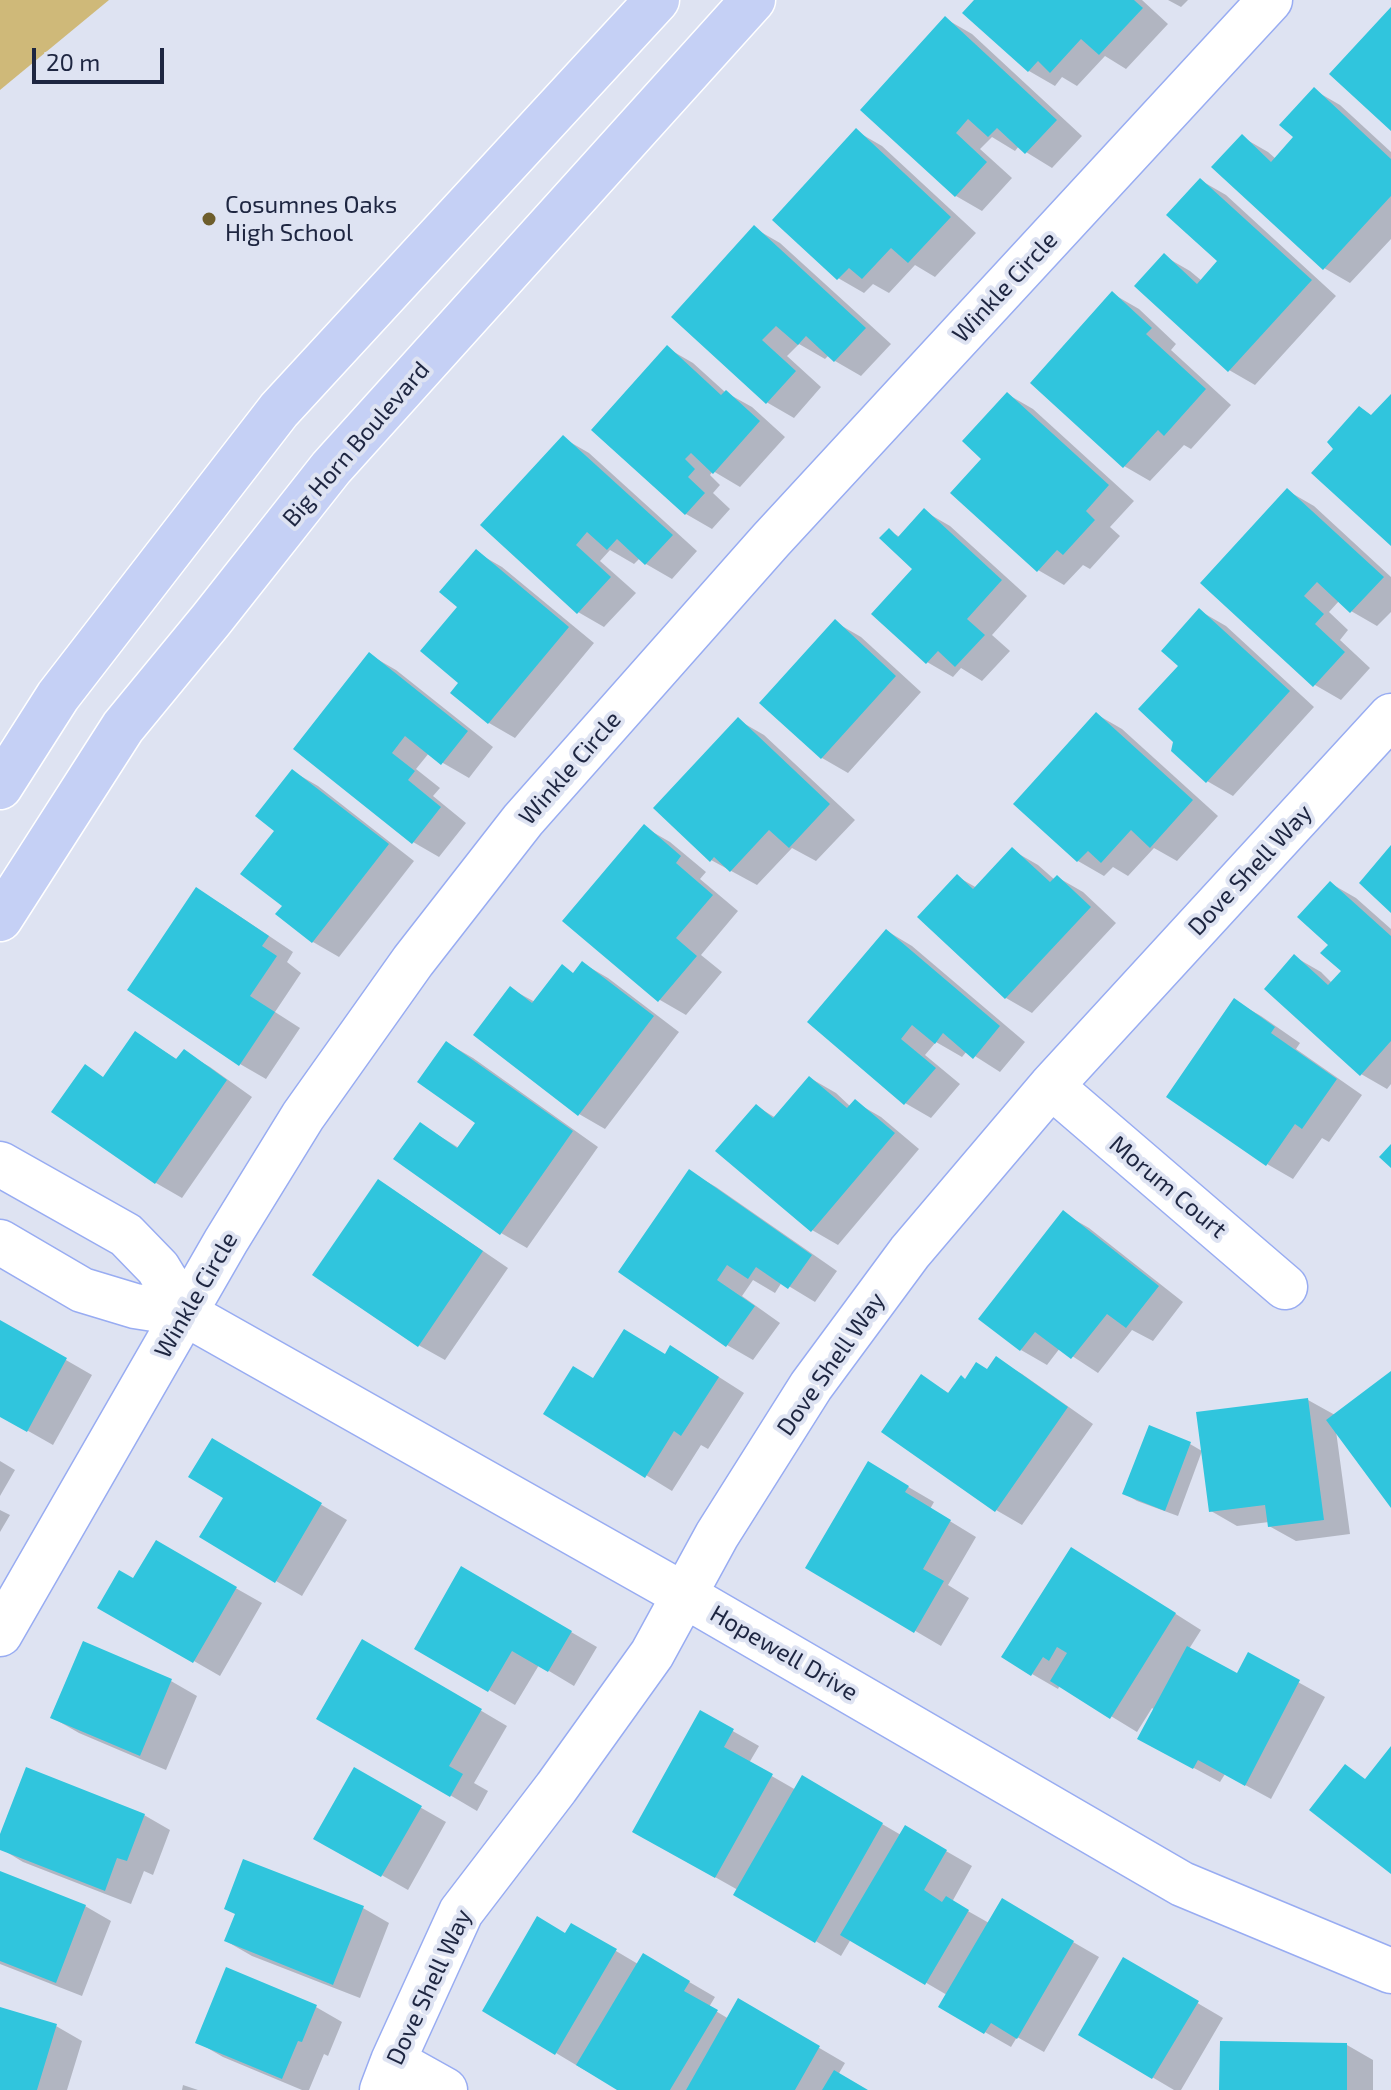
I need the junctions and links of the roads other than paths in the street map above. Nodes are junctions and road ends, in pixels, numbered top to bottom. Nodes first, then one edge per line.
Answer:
1 (657, 0) edge
2 (753, 0) edge
3 (1270, 0) edge
4 (1391, 716) edge
5 (0, 787) edge
6 (0, 919) edge
7 (1051, 1086) junction
8 (0, 1164) edge
9 (0, 1242) edge
10 (1285, 1287) dead end
11 (186, 1314) junction
12 (684, 1595) junction
13 (0, 1634) edge
14 (1391, 1971) edge
15 (388, 2076) edge
16 (445, 2090) edge

1 - 5 main road
2 - 6 main road, Big Horn Boulevard
3 - 11 street, Winkle Circle
4 - 7 street, Dove Shell Way
7 - 10 street, Morum Court
7 - 12 street, Dove Shell Way
8 - 11 street, Hopewell Drive
9 - 11 street, Hopewell Drive
11 - 12 street, Hopewell Drive
11 - 13 street, Winkle Circle
12 - 14 street, Hopewell Drive
12 - 15 street, Dove Shell Way
15 - 16 street

